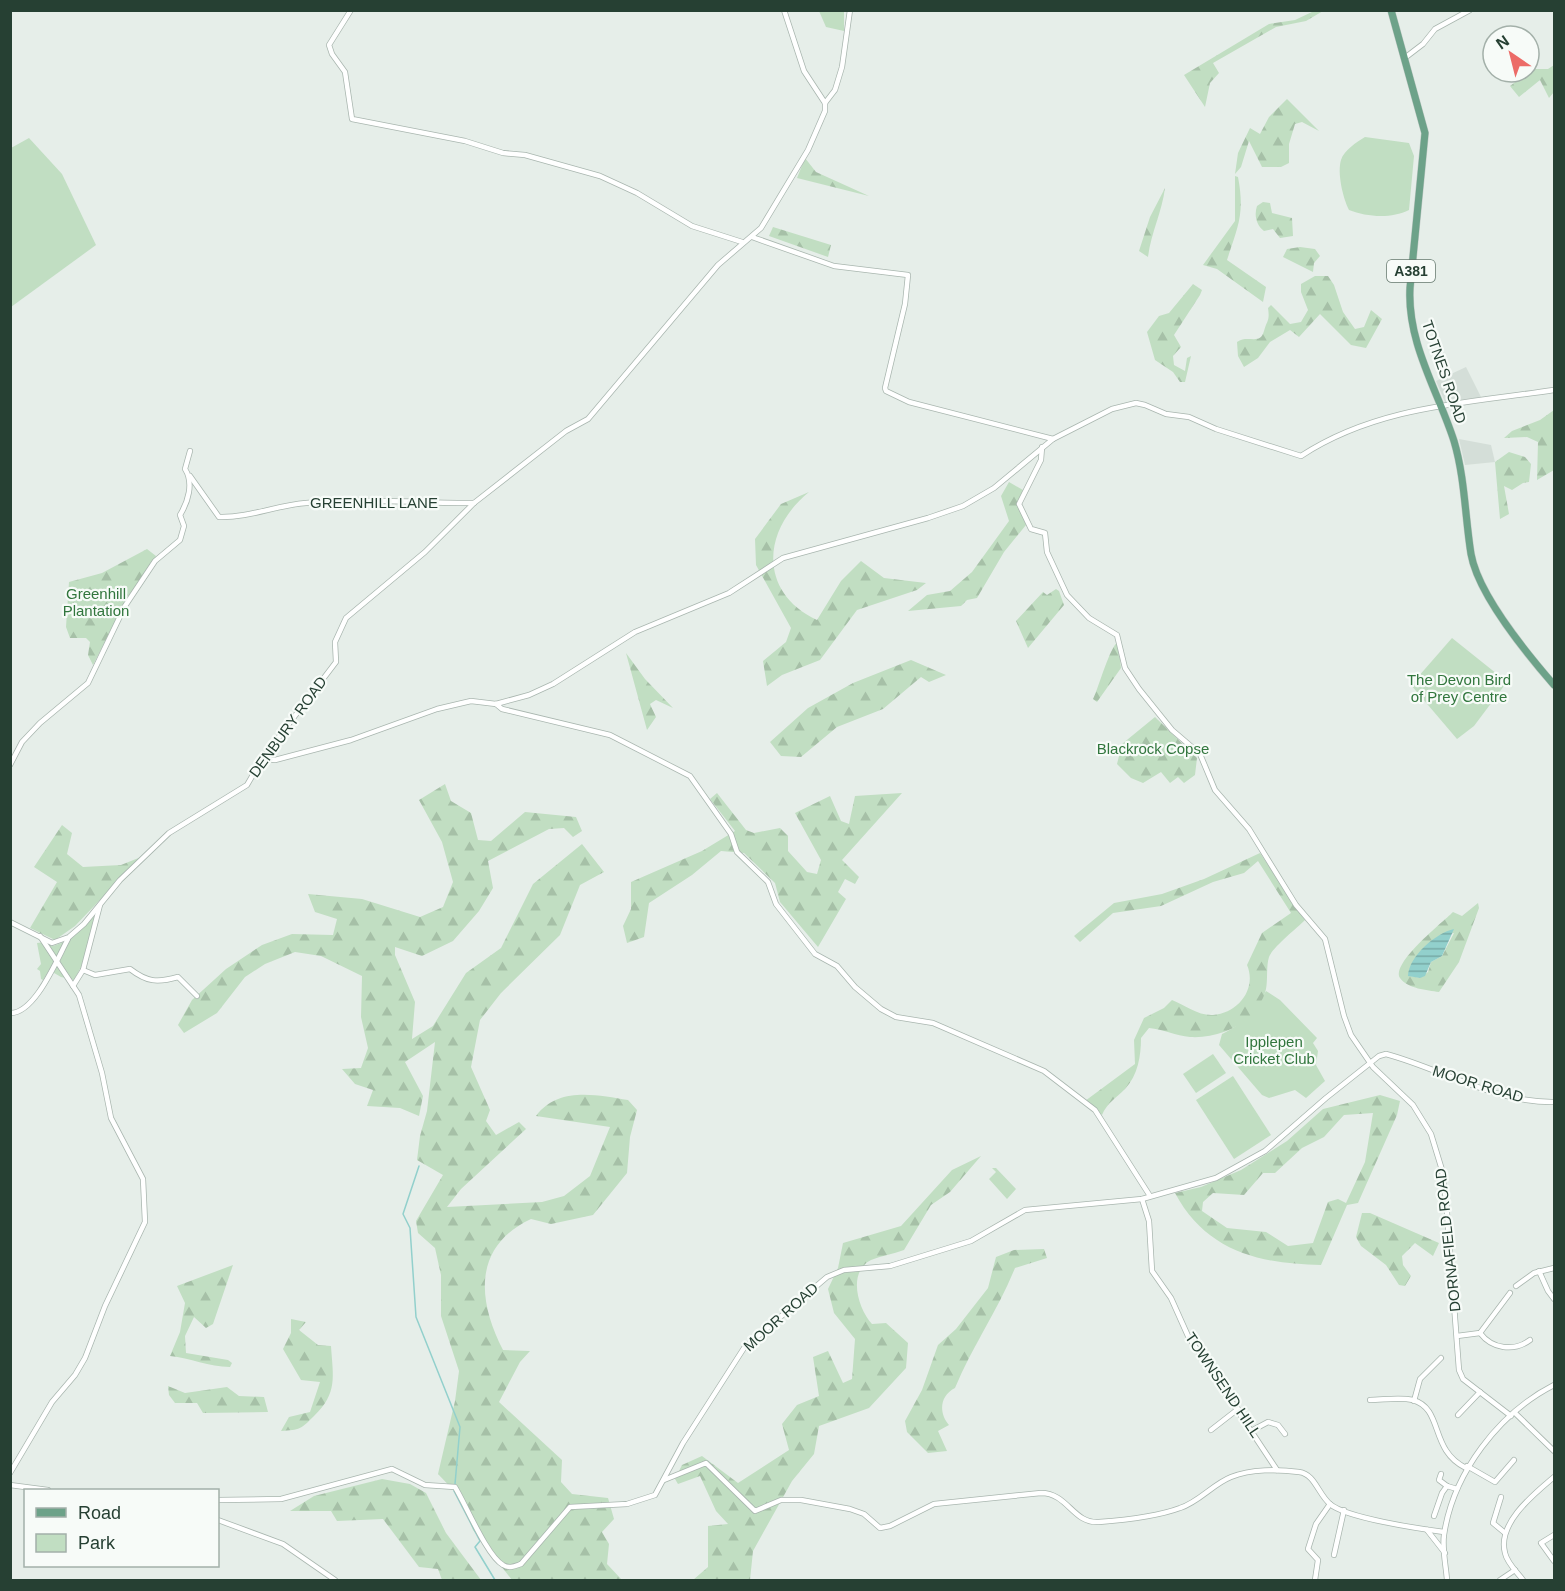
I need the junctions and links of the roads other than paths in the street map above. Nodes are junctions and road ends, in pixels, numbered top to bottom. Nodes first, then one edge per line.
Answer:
1 (351, 10) edge
2 (784, 10) edge
3 (850, 10) edge
4 (1391, 10) edge
5 (1470, 10) edge
6 (1406, 57) junction
7 (825, 103) junction
8 (752, 237) junction
9 (742, 242) junction
10 (1554, 390) edge
11 (1441, 405) junction
12 (1053, 440) junction
13 (1042, 447) junction
14 (190, 451) dead end
15 (189, 476) junction
16 (474, 503) junction
17 (1554, 685) edge
18 (496, 704) junction
19 (262, 759) junction
20 (10, 765) edge
21 (100, 905) junction
22 (10, 922) edge
23 (40, 936) junction
24 (69, 937) junction
25 (55, 962) junction
26 (82, 970) junction
27 (73, 986) junction
28 (197, 996) dead end
29 (10, 1013) edge
30 (1370, 1063) junction
31 (1554, 1102) edge
32 (1150, 1196) junction
33 (1142, 1198) junction
34 (1554, 1268) edge
35 (1539, 1271) junction
36 (1516, 1286) dead end
37 (1510, 1293) dead end
38 (1554, 1299) edge
39 (1480, 1333) junction
40 (1457, 1336) junction
41 (1530, 1340) dead end
42 (1441, 1358) dead end
43 (1554, 1385) edge
44 (1480, 1392) junction
45 (1370, 1400) dead end
46 (1414, 1401) junction
47 (1238, 1409) junction
48 (1513, 1414) junction
49 (1458, 1415) dead end
50 (1211, 1430) dead end
51 (1253, 1430) junction
52 (1285, 1434) dead end
53 (1552, 1444) edge
54 (1554, 1451) edge
55 (1514, 1460) dead end
56 (1467, 1467) junction
57 (1277, 1470) junction
58 (10, 1473) edge
59 (1441, 1474) dead end
60 (1554, 1477) edge
61 (664, 1480) junction
62 (10, 1485) edge
63 (1448, 1486) junction
64 (35, 1489) edge
65 (1457, 1489) junction
66 (1501, 1497) dead end
67 (219, 1500) edge
68 (1330, 1504) junction
69 (1344, 1510) junction
70 (1434, 1516) dead end
71 (219, 1520) edge
72 (1427, 1530) junction
73 (1444, 1532) junction
74 (1505, 1533) junction
75 (1554, 1535) edge
76 (1445, 1553) junction
77 (1334, 1556) dead end
78 (1554, 1561) edge
79 (1515, 1570) junction
80 (1500, 1580) edge
81 (335, 1581) edge
82 (1315, 1581) edge
83 (1447, 1581) edge
84 (1523, 1581) edge

1 - 9 street
2 - 7 street
3 - 7 street
4 - 6 main road, TOTNES ROAD / A381
5 - 6 street
6 - 11 main road, TOTNES ROAD / A381
7 - 8 street
8 - 9 street, DENBURY ROAD
8 - 12 street
9 - 16 street, DENBURY ROAD
10 - 11 street
11 - 12 street
11 - 17 main road, TOTNES ROAD / A381
12 - 13 street
13 - 18 street
13 - 30 street, DORNAFIELD ROAD
14 - 15 street, GREENHILL LANE
15 - 16 street, GREENHILL LANE
15 - 20 street
16 - 19 street, DENBURY ROAD
18 - 19 street
18 - 32 street
19 - 21 street, DENBURY ROAD
21 - 24 street, DENBURY ROAD
21 - 26 street
22 - 23 street
23 - 24 street
23 - 25 street
24 - 25 street, DENBURY ROAD
25 - 27 street
25 - 29 street, DENBURY ROAD
26 - 27 street
26 - 28 street
27 - 58 street
30 - 31 street, MOOR ROAD
30 - 32 street, MOOR ROAD
30 - 40 street, DORNAFIELD ROAD
32 - 33 street, MOOR ROAD
33 - 47 street, TOWNSEND HILL
33 - 61 street, MOOR ROAD
34 - 35 street
35 - 36 street
35 - 38 street
37 - 39 street
39 - 40 street
39 - 41 street
40 - 44 street, DORNAFIELD ROAD
42 - 46 street
43 - 48 street
44 - 48 street, DORNAFIELD ROAD
44 - 49 street
45 - 46 street
46 - 56 street
47 - 50 street
47 - 51 street, TOWNSEND HILL
48 - 53 street, DORNAFIELD ROAD
48 - 56 street
51 - 52 street
51 - 57 street, TOWNSEND HILL
53 - 54 street, DORNAFIELD ROAD
55 - 56 street
56 - 65 street
57 - 61 street
57 - 68 street
59 - 63 street
60 - 74 street
61 - 67 street
62 - 64 street
63 - 65 street
63 - 70 street
65 - 73 street
66 - 74 street
68 - 69 street
68 - 82 street
69 - 72 street
69 - 77 street
71 - 81 street
72 - 73 street
72 - 76 street
73 - 76 street
74 - 79 street
75 - 78 street
76 - 83 street
79 - 80 street
79 - 84 street

